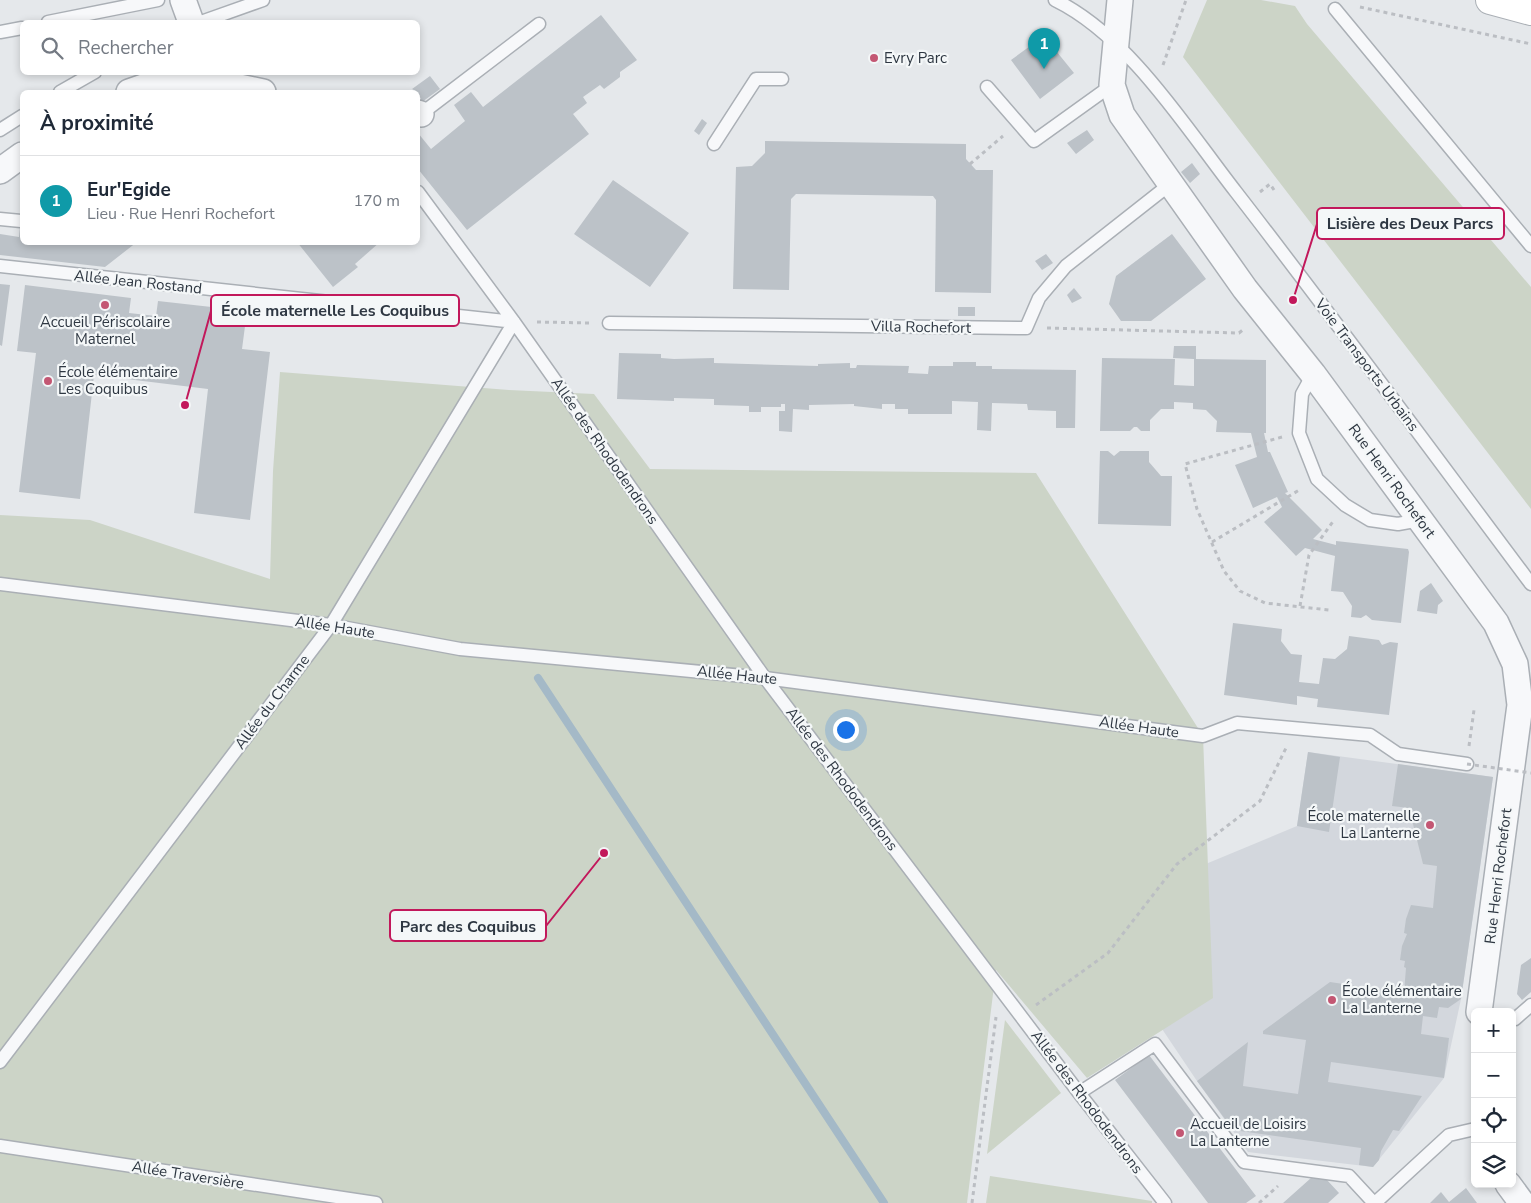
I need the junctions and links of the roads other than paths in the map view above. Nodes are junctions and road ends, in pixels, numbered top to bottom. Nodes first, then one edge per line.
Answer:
1 (158, 0) edge
2 (183, 0) edge
3 (264, 0) edge
4 (1055, 0) edge
5 (1120, 0) edge
6 (1490, 0) edge
7 (1335, 8) dead end
8 (1531, 11) edge
9 (58, 20) edge
10 (190, 20) edge
11 (207, 20) edge
12 (539, 24) dead end
13 (20, 28) edge
14 (0, 32) edge
15 (1117, 43) junction
16 (90, 75) edge
17 (205, 76) edge
18 (782, 79) dead end
19 (1112, 86) junction
20 (987, 87) dead end
21 (64, 90) edge
22 (135, 90) edge
23 (256, 90) edge
24 (420, 113) edge
25 (20, 117) edge
26 (0, 130) edge
27 (714, 144) dead end
28 (20, 156) edge
29 (0, 171) edge
30 (1169, 185) junction
31 (420, 195) edge
32 (0, 219) edge
33 (20, 221) edge
34 (1531, 246) edge
35 (0, 266) edge
36 (514, 322) junction
37 (609, 323) road end
38 (1313, 374) junction
39 (1420, 520) junction
40 (0, 584) edge
41 (1531, 584) edge
42 (331, 624) junction
43 (765, 678) junction
44 (1467, 764) road end
45 (1531, 1005) edge
46 (1480, 1008) edge
47 (1516, 1016) edge
48 (1516, 1018) edge
49 (1531, 1018) edge
50 (0, 1062) edge
51 (1079, 1093) junction
52 (1471, 1130) edge
53 (0, 1146) edge
54 (1511, 1188) edge
55 (376, 1203) edge
56 (1164, 1203) edge
57 (1375, 1203) edge
58 (1522, 1203) edge

1 - 9 lane
2 - 10 street
3 - 11 lane
4 - 15 lane, Voie Transports Urbains
5 - 15 street, Rue Henri Rochefort
6 - 8 main road
7 - 34 lane
12 - 24 lane
13 - 14 lane
15 - 19 street, Rue Henri Rochefort
15 - 41 lane, Voie Transports Urbains
16 - 21 lane
17 - 22 street
17 - 23 street
18 - 27 lane
19 - 20 lane
19 - 30 street, Rue Henri Rochefort
25 - 26 lane
28 - 29 street
30 - 37 lane, Villa Rochefort
30 - 38 street, Rue Henri Rochefort
31 - 36 lane, Allée des Rhododendrons
32 - 33 lane
35 - 36 lane, Allée Jean Rostand
36 - 42 lane, Allée du Charme
36 - 43 lane, Allée des Rhododendrons
38 - 39 street, Rue Henri Rochefort
38 - 39 lane
39 - 46 street, Rue Henri Rochefort
40 - 42 lane, Allée Haute
42 - 43 lane, Allée Haute
42 - 50 lane, Allée du Charme
43 - 44 lane, Allée Haute
43 - 51 lane, Allée des Rhododendrons
45 - 47 lane
48 - 49 lane
51 - 56 lane, Allée des Rhododendrons
51 - 57 lane
52 - 57 lane
53 - 55 lane, Allée Traversière
54 - 58 street

